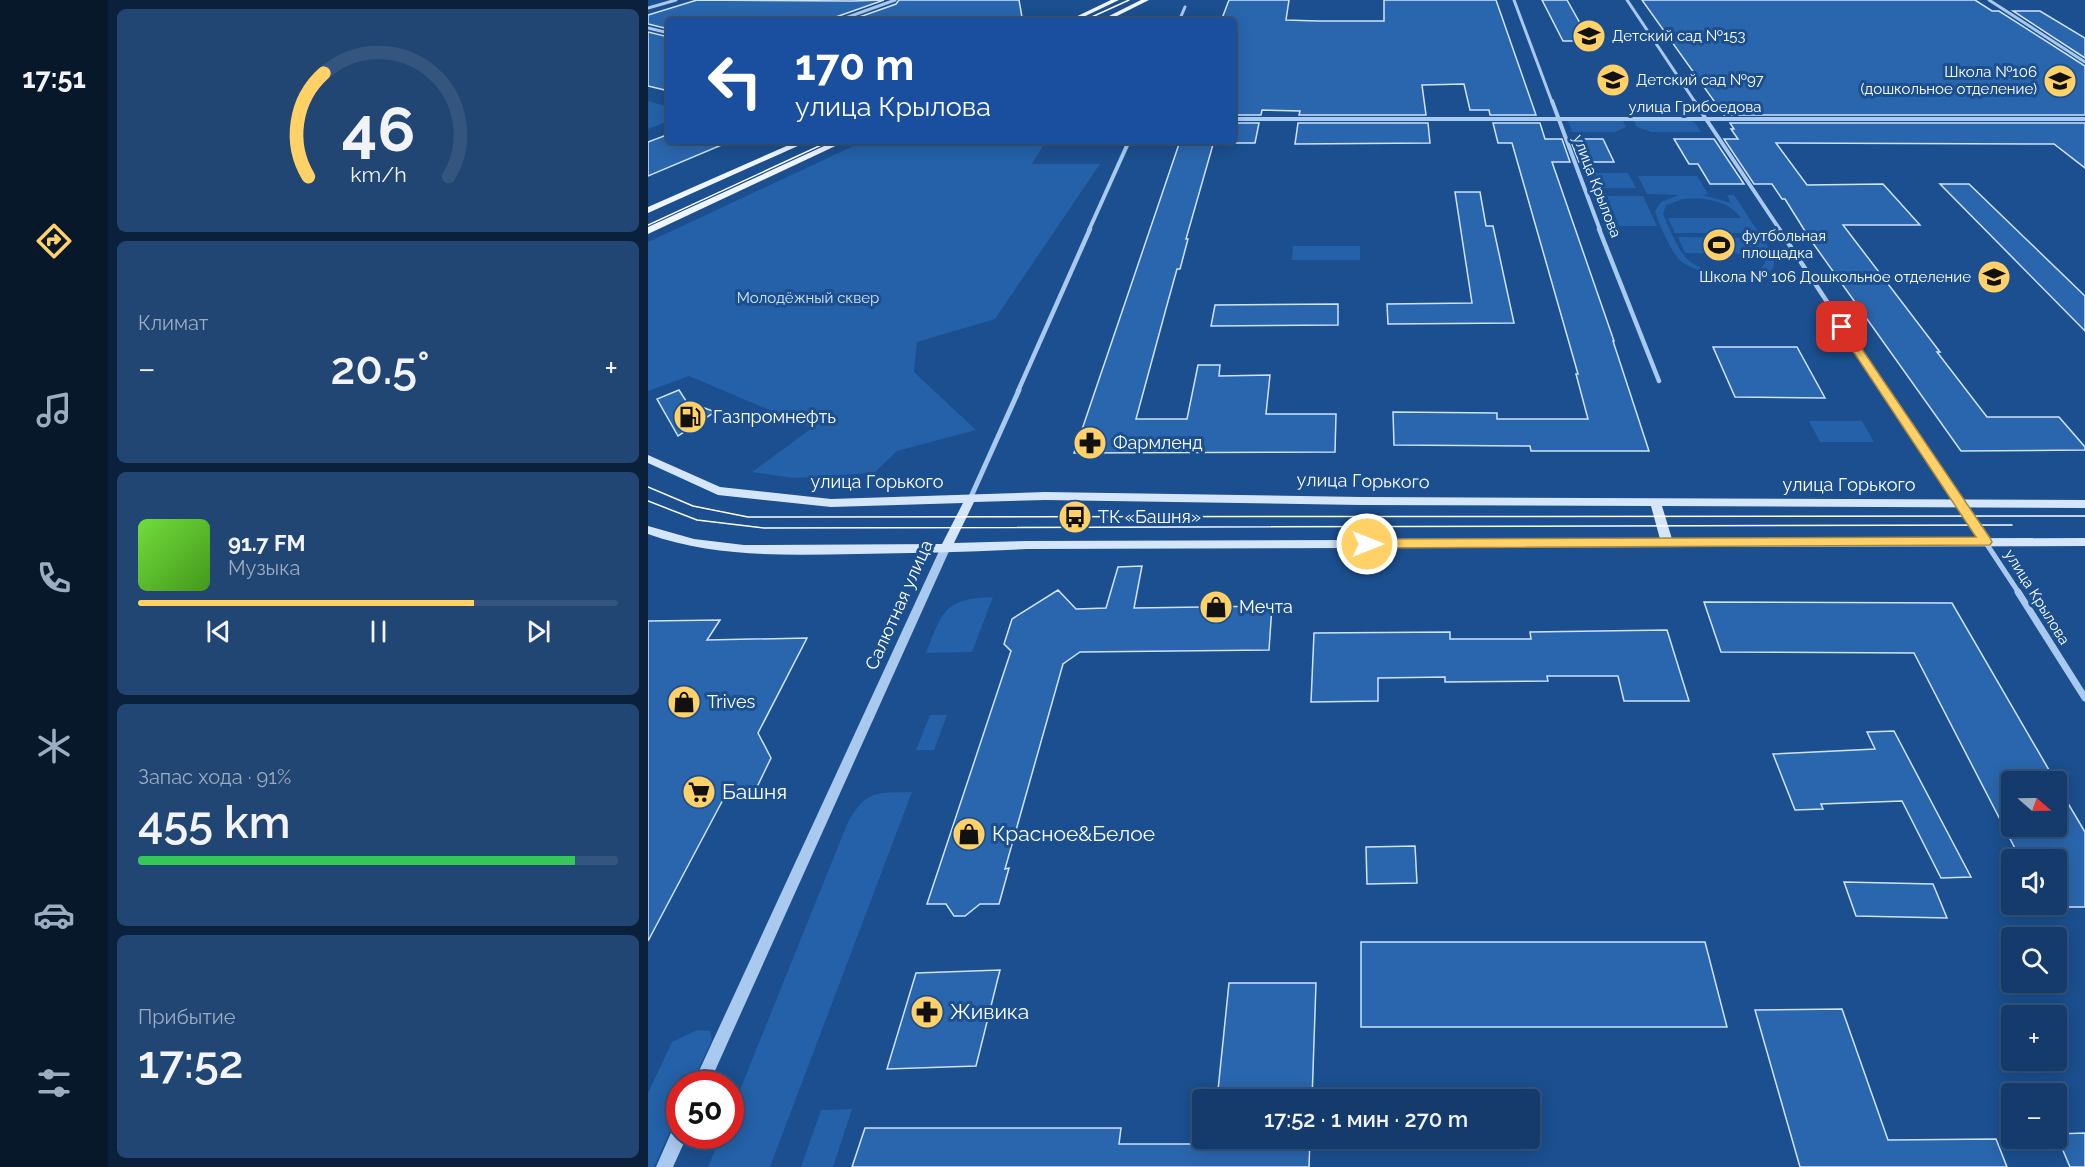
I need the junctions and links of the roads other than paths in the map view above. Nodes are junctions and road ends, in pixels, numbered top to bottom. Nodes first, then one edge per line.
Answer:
1 (676, 0) edge
2 (895, 0) edge
3 (1116, 0) edge
4 (1146, 0) edge
5 (1514, 0) edge
6 (1627, 0) edge
7 (1989, 0) edge
8 (1185, 7) dead end
9 (648, 8) edge
10 (845, 18) edge
11 (1077, 18) edge
12 (1108, 18) edge
13 (1180, 18) edge
14 (648, 28) edge
15 (666, 32) edge
16 (2085, 62) edge
17 (1558, 118) junction
18 (1236, 119) edge
19 (1706, 119) junction
20 (2085, 119) edge
21 (799, 144) edge
22 (836, 144) edge
23 (1128, 144) edge
24 (648, 210) edge
25 (648, 231) edge
26 (1659, 381) dead end
27 (648, 459) edge
28 (970, 500) junction
29 (1655, 502) junction
30 (1960, 504) junction
31 (2085, 504) edge
32 (648, 530) edge
33 (1986, 542) junction
34 (2085, 542) edge
35 (1667, 543) junction
36 (945, 549) junction
37 (2085, 698) edge
38 (707, 1071) edge
39 (672, 1149) edge
40 (664, 1167) edge

1 - 9 street
2 - 10 street
3 - 11 main road
4 - 12 main road
5 - 17 street, улица Крылова
6 - 19 street, улица Крылова
7 - 16 street
8 - 13 street
14 - 15 street
17 - 18 street, улица Грибоедова
17 - 19 street, улица Грибоедова
17 - 26 street, улица Крылова
19 - 20 street, улица Грибоедова
19 - 30 street, улица Крылова
21 - 24 main road
22 - 25 main road
23 - 28 street, Салютная улица
27 - 28 main road, улица Горького
28 - 29 main road, улица Горького
28 - 36 main road, Салютная улица
29 - 30 main road, улица Горького
29 - 35 main road
30 - 31 main road, улица Горького
30 - 33 street, улица Крылова
32 - 36 main road
33 - 34 main road
33 - 35 main road
33 - 37 street, улица Крылова
35 - 36 main road
36 - 38 street, Салютная улица
39 - 40 street

